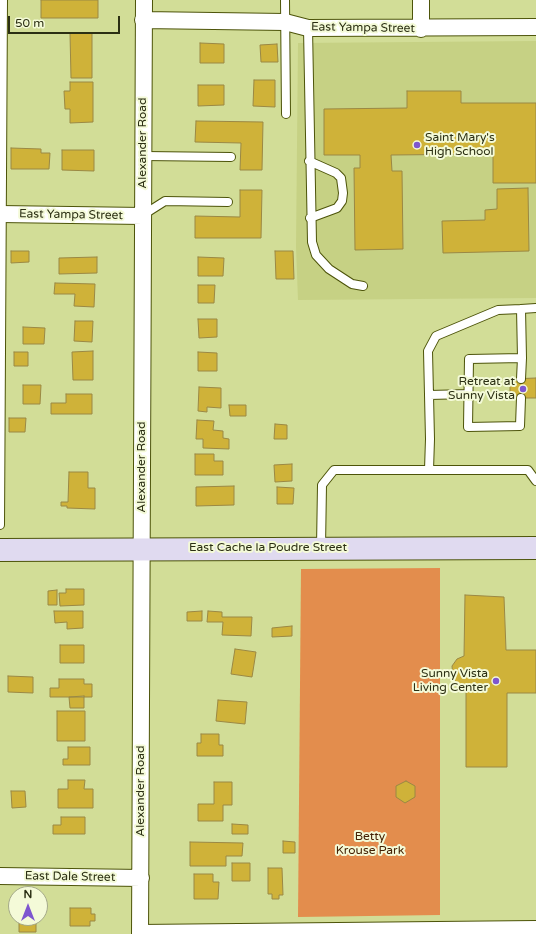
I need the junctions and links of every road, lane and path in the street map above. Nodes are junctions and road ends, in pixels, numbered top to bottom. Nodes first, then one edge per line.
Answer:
1 (3, 0) edge
2 (144, 0) edge
3 (285, 0) edge
4 (421, 0) edge
5 (143, 20) junction
6 (285, 22) junction
7 (536, 27) edge
8 (308, 28) junction
9 (421, 29) junction
10 (286, 114) dead end
11 (144, 156) junction
12 (231, 157) dead end
13 (309, 161) junction
14 (228, 202) dead end
15 (1, 214) edge
16 (143, 216) junction
17 (310, 218) junction
18 (363, 286) dead end
19 (521, 308) junction
20 (536, 308) edge
21 (522, 358) junction
22 (521, 379) dead end
23 (469, 394) junction
24 (429, 395) junction
25 (521, 398) dead end
26 (428, 470) junction
27 (536, 481) edge
28 (0, 525) edge
29 (321, 548) junction
30 (536, 548) edge
31 (142, 549) junction
32 (0, 550) edge
33 (0, 876) edge
34 (141, 878) junction
35 (536, 929) edge
36 (287, 933) edge
37 (140, 934) edge

1 - 15 lane
2 - 5 street, Alexander Road
3 - 6 lane
4 - 9 street
5 - 6 street, East Yampa Street
5 - 11 street, Alexander Road
6 - 8 street, East Yampa Street
6 - 10 lane
7 - 9 street, East Yampa Street
8 - 9 street, East Yampa Street
8 - 13 lane
11 - 12 lane
11 - 16 street, Alexander Road
13 - 17 lane
13 - 17 lane
14 - 16 lane
15 - 16 street, East Yampa Street
15 - 28 lane
16 - 31 street, Alexander Road
17 - 18 lane
19 - 20 lane
19 - 21 lane
19 - 24 lane
21 - 22 lane
21 - 23 lane
23 - 24 lane
23 - 25 lane
24 - 26 lane
26 - 27 lane
26 - 29 lane
29 - 30 street, East Cache la Poudre Street
29 - 31 street, East Cache la Poudre Street
31 - 32 street, East Cache la Poudre Street
31 - 34 street, Alexander Road
33 - 34 street, East Dale Street
34 - 37 street, Alexander Road
35 - 36 street
36 - 37 street

